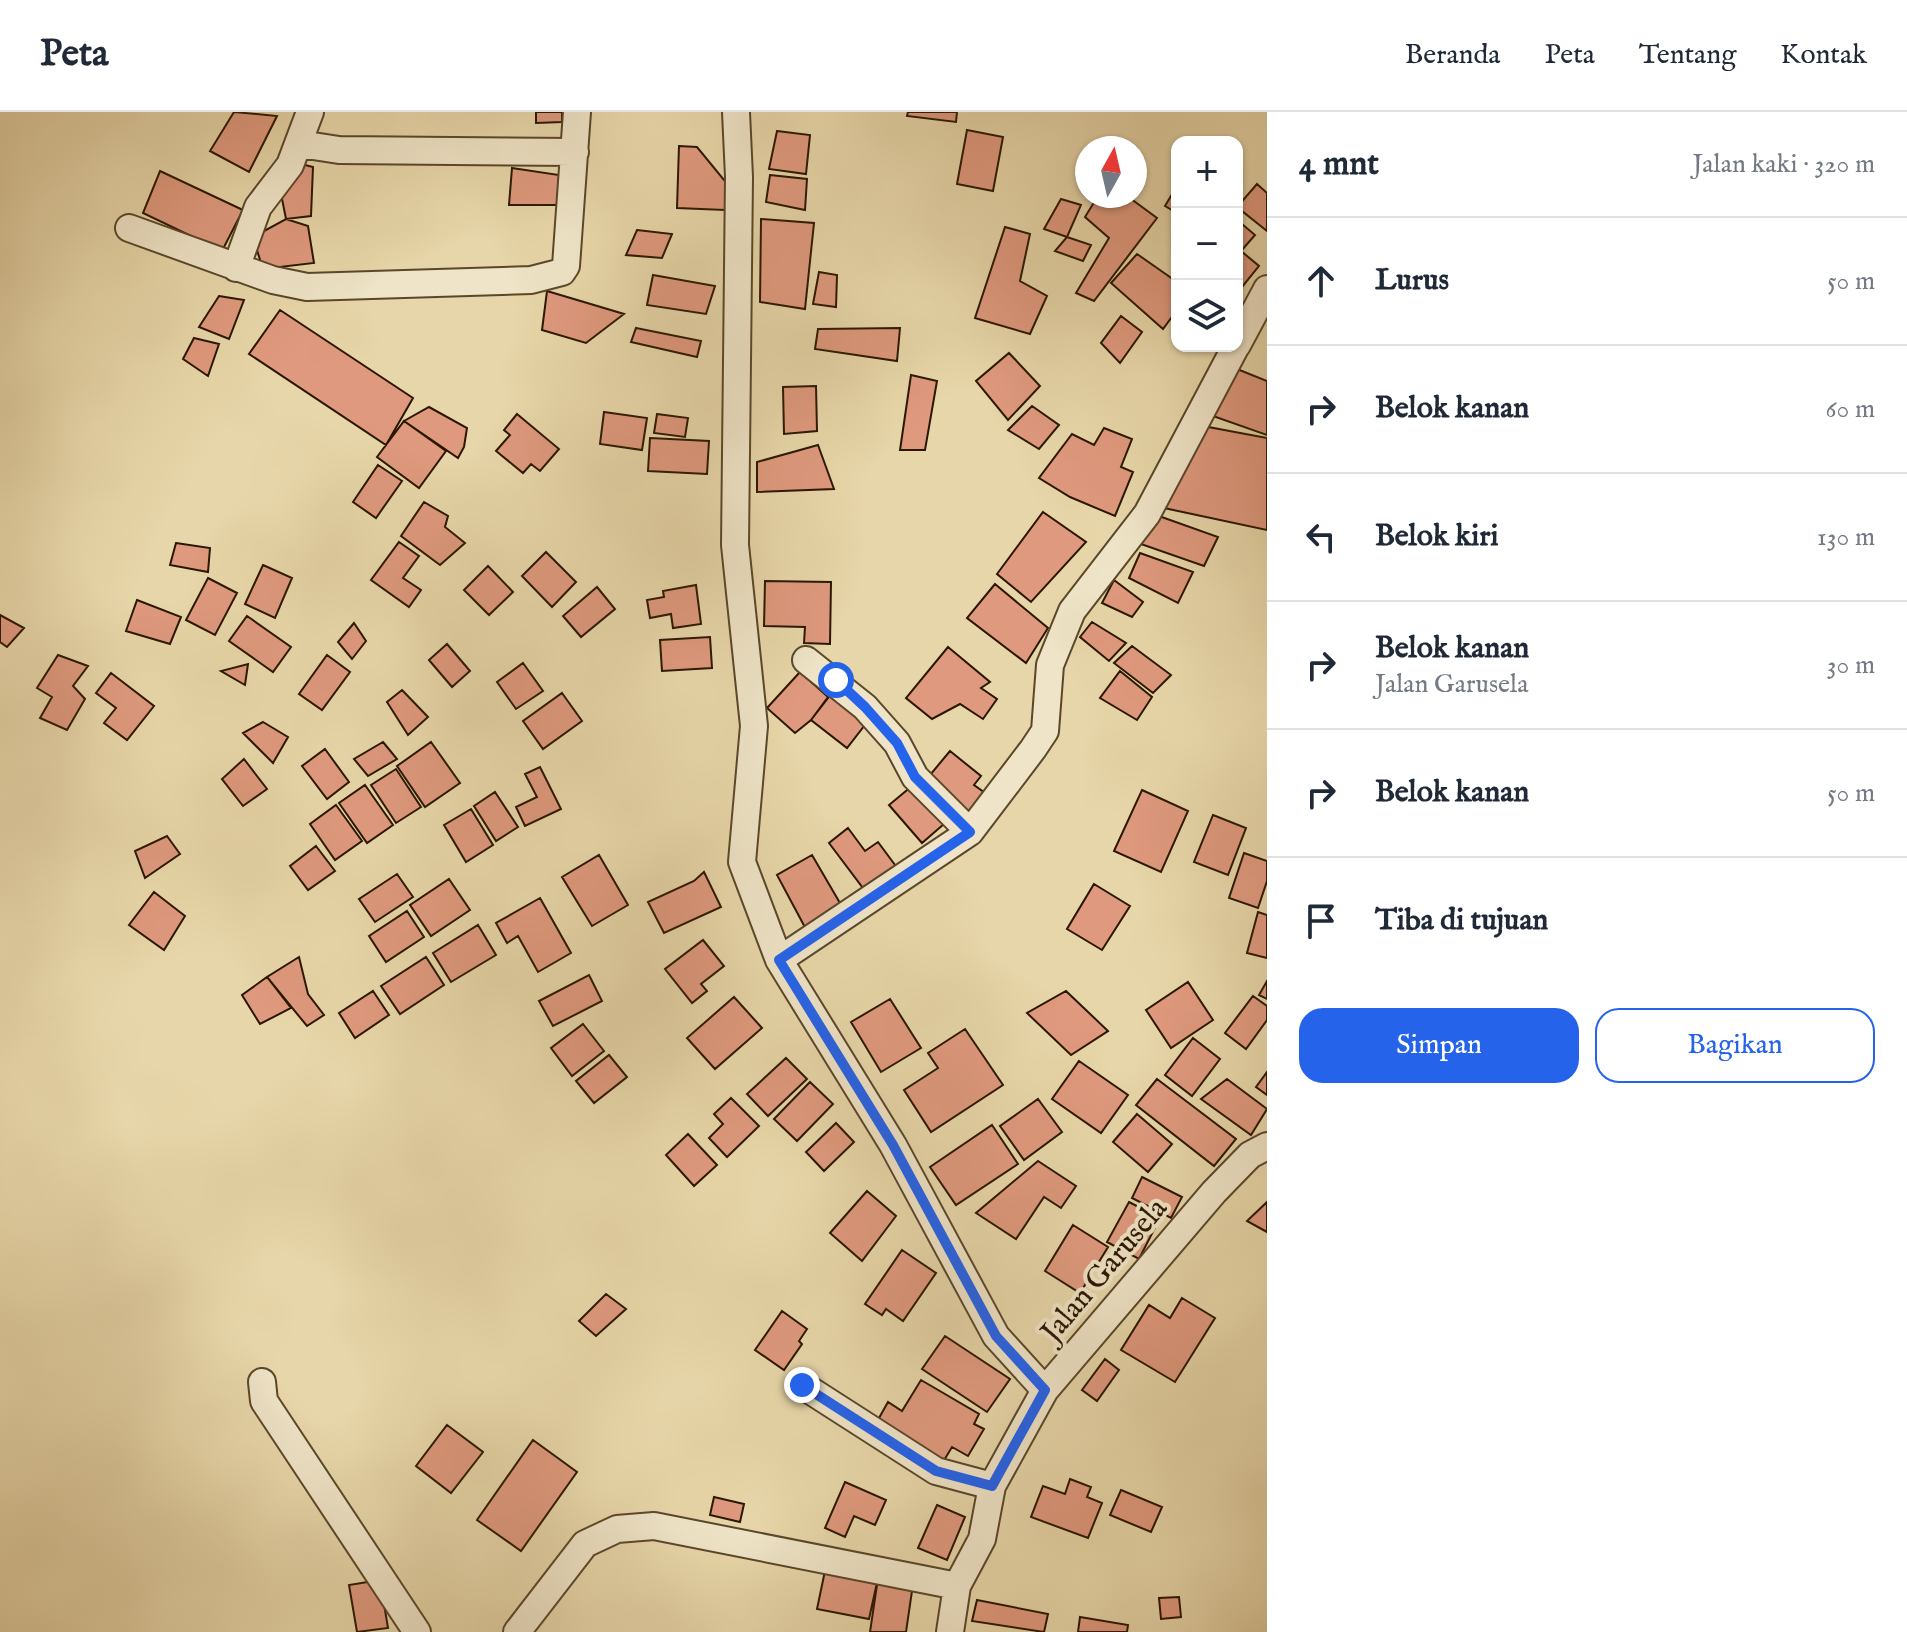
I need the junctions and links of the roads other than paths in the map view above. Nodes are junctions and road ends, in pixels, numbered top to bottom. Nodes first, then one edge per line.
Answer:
1 (310, 112) edge
2 (577, 112) edge
3 (736, 112) edge
4 (300, 144) junction
5 (575, 152) junction
6 (129, 228) dead end
7 (236, 268) junction
8 (1267, 289) edge
9 (1243, 335) edge
10 (1234, 352) edge
11 (806, 660) dead end
12 (970, 832) junction
13 (779, 960) junction
14 (1267, 1146) edge
15 (262, 1382) dead end
16 (802, 1385) dead end
17 (1045, 1390) junction
18 (992, 1486) junction
19 (957, 1586) junction
20 (417, 1632) edge
21 (517, 1632) edge
22 (950, 1632) edge

1 - 4 street
2 - 5 street
3 - 13 street
4 - 5 street
4 - 7 street
5 - 7 street
6 - 7 street
8 - 9 street
10 - 12 street
11 - 12 street
12 - 13 street
13 - 17 street
14 - 17 street, Jalan Garusela
15 - 20 street
16 - 18 street
17 - 18 street, Jalan Garusela
18 - 19 street, Jalan Garusela
19 - 21 street
19 - 22 street, Jalan Garusela

